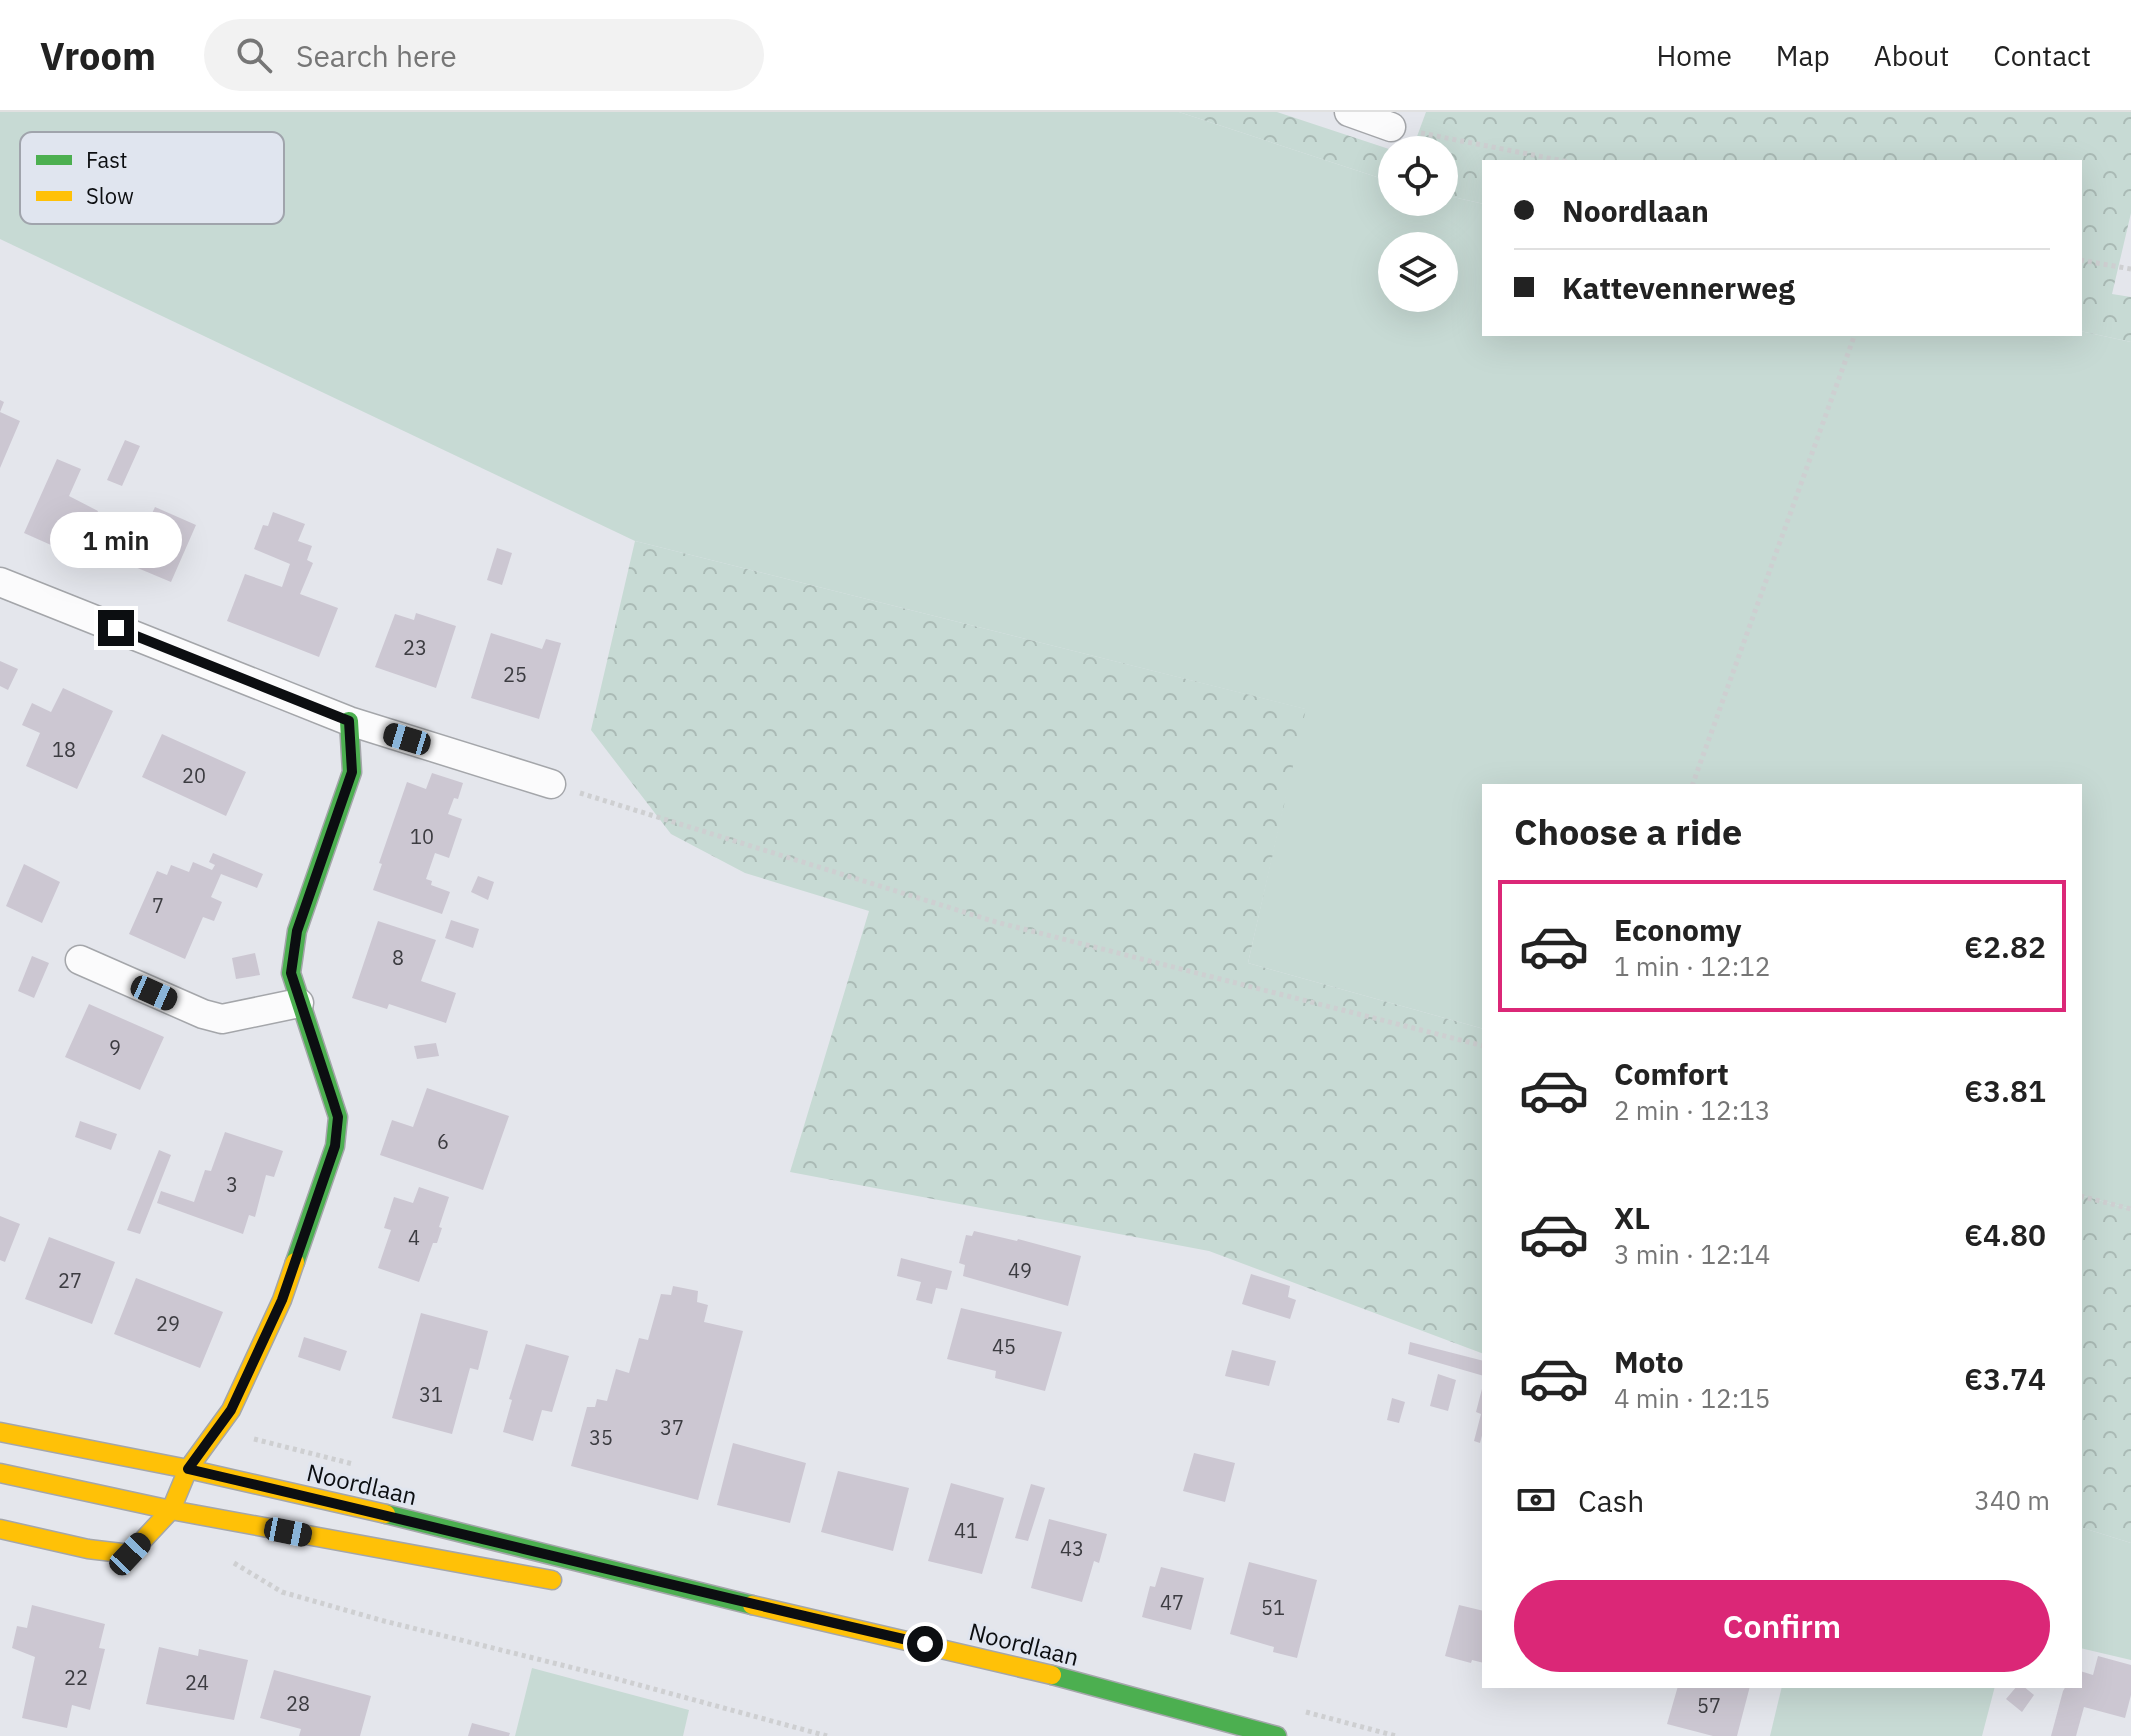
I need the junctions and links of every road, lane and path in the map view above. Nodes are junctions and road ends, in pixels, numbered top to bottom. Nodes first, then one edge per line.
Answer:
1 (1349, 112) edge
2 (1391, 127) joint
3 (1559, 160) edge
4 (2082, 260) edge
5 (2131, 269) edge
6 (1854, 336) edge
7 (0, 582) edge
8 (349, 721) junction
9 (551, 784) joint
10 (1693, 784) edge
11 (80, 960) dead end
12 (299, 1003) junction
13 (1482, 1045) edge
14 (2082, 1197) edge
15 (2131, 1209) edge
16 (0, 1432) edge
17 (188, 1469) junction
18 (0, 1473) edge
19 (171, 1510) junction
20 (0, 1529) edge
21 (228, 1559) dead end
22 (571, 1584) dead end
23 (617, 1590) dead end
24 (711, 1596) junction
25 (827, 1736) edge
26 (1277, 1736) edge

1 - 2 street
2 - 3 path
4 - 5 path
6 - 10 path
7 - 8 street
8 - 9 street
8 - 12 main road
9 - 13 path
11 - 12 street
12 - 17 main road
14 - 15 path
16 - 17 main road, Noordlaan
17 - 19 main road
17 - 24 main road, Noordlaan
18 - 19 main road
19 - 20 main road
19 - 22 main road
21 - 25 path
23 - 24 main road, Noordlaan
24 - 26 main road, Noordlaan

